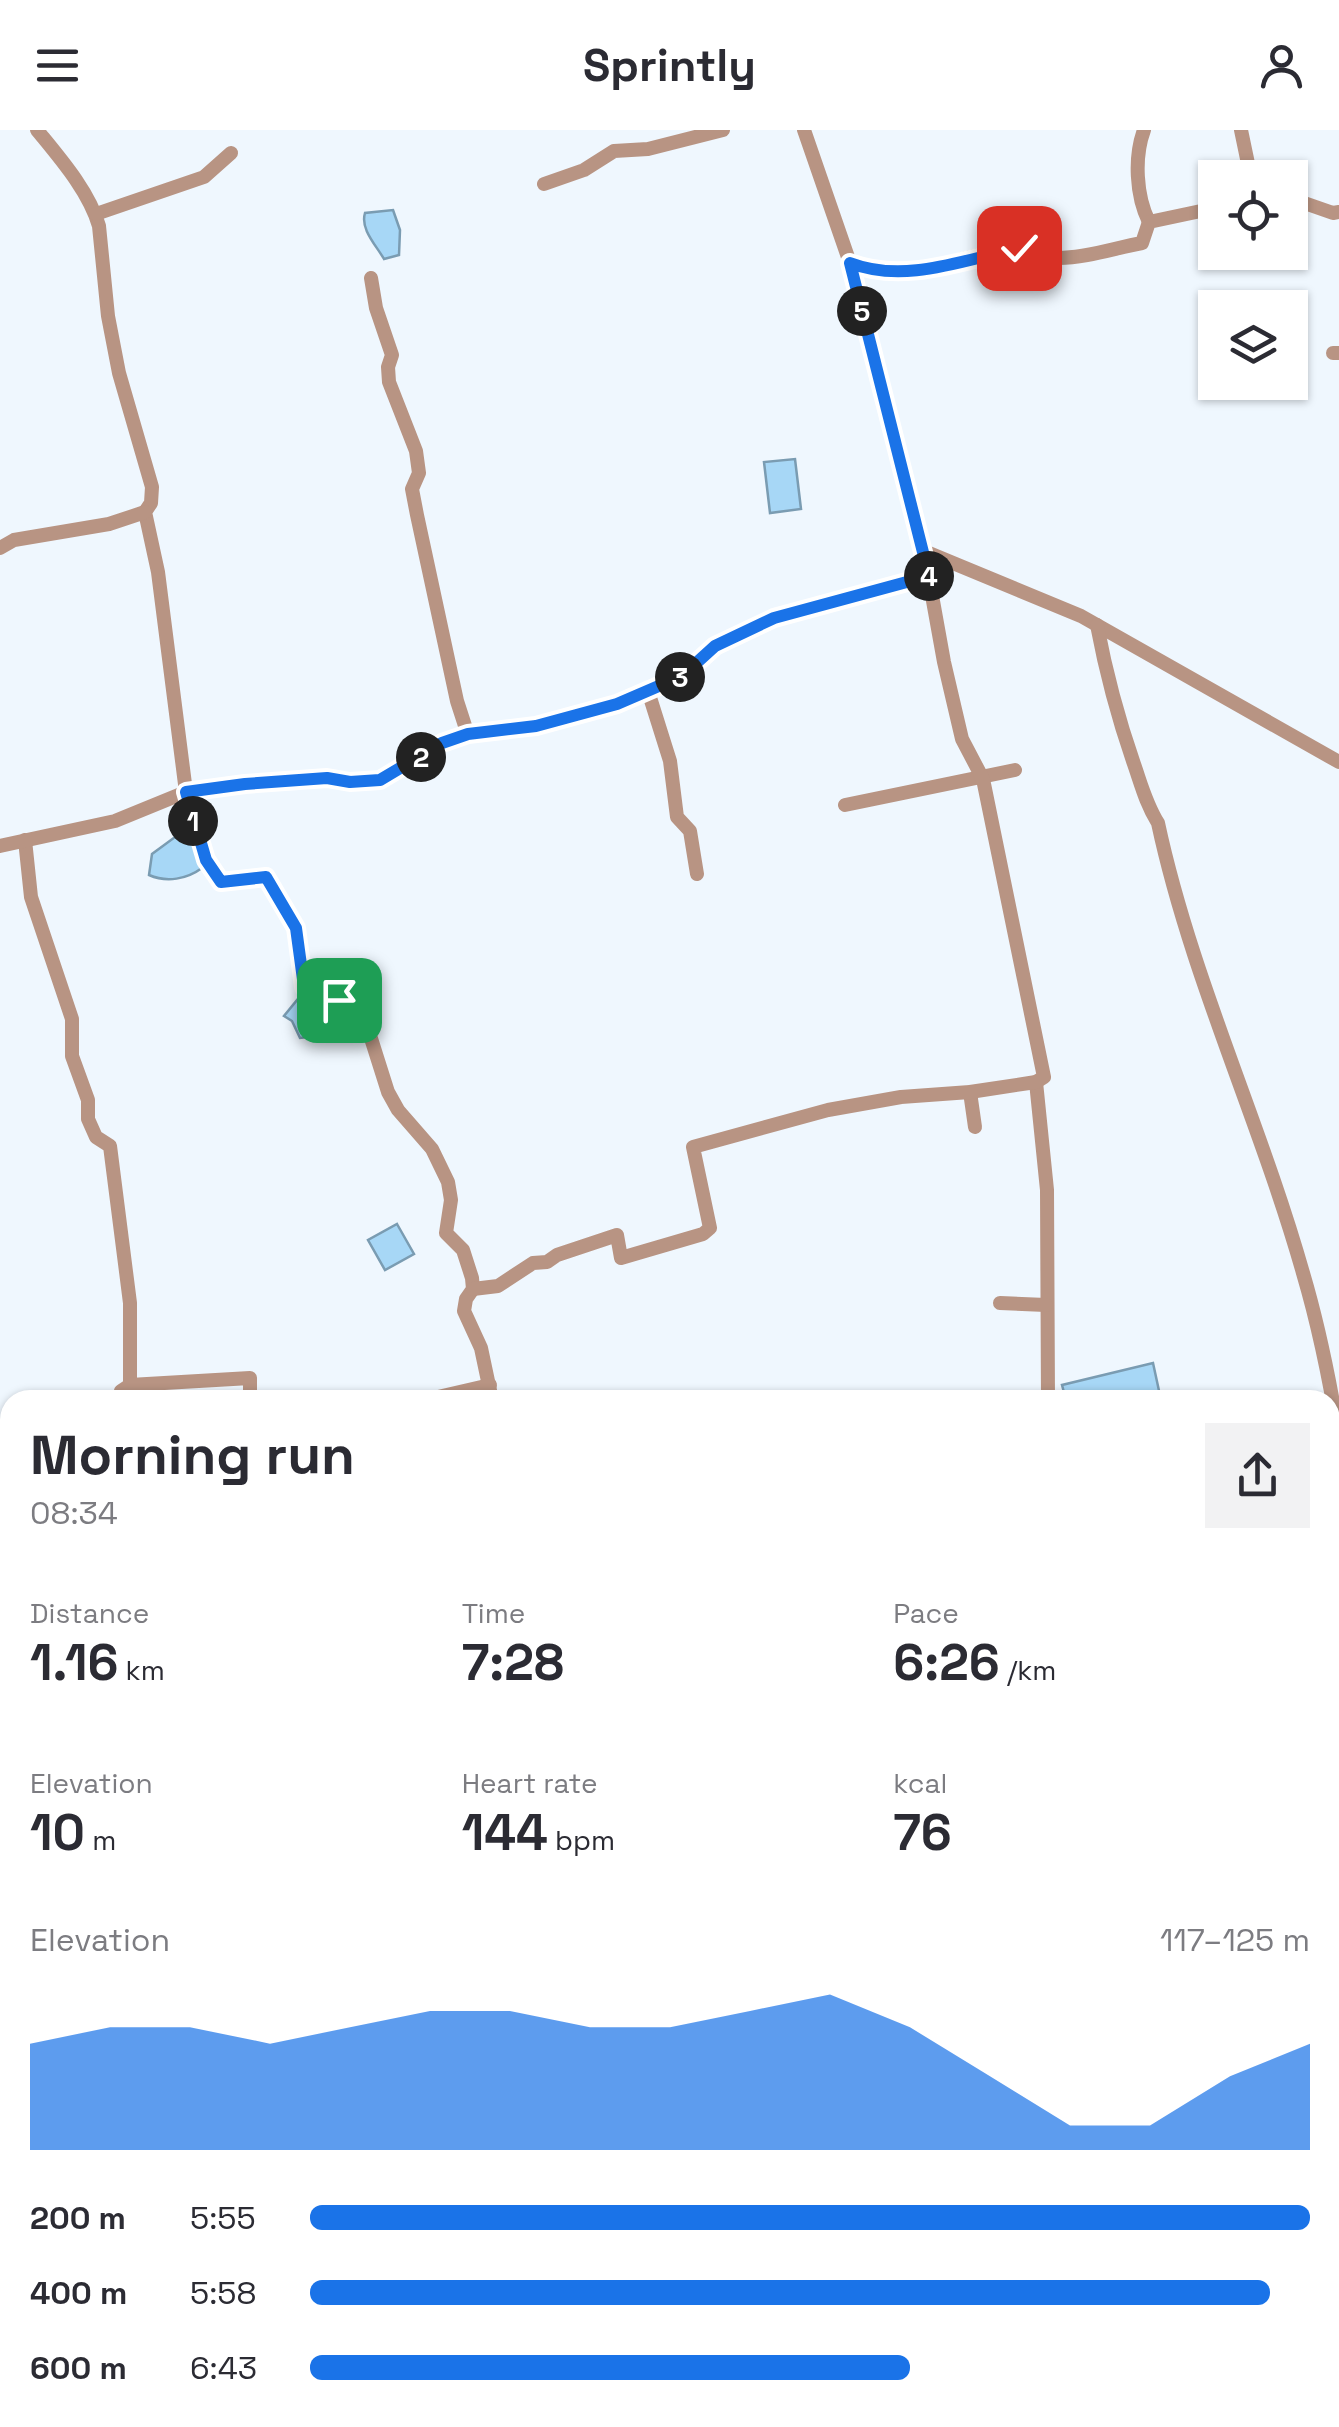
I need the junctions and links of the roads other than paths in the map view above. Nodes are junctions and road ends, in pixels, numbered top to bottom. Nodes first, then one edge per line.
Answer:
1 (37, 130) edge
2 (723, 130) edge
3 (804, 130) edge
4 (1144, 130) edge
5 (1241, 130) edge
6 (231, 153) dead end
7 (1247, 160) edge
8 (544, 184) dead end
9 (1308, 204) edge
10 (1198, 212) edge
11 (1339, 212) edge
12 (96, 214) junction
13 (1149, 222) junction
14 (850, 263) junction
15 (371, 278) dead end
16 (146, 512) junction
17 (0, 548) edge
18 (924, 551) junction
19 (929, 576) junction
20 (1097, 625) junction
21 (648, 690) junction
22 (468, 734) junction
23 (1339, 762) edge
24 (1015, 770) dead end
25 (983, 779) junction
26 (186, 792) junction
27 (845, 805) dead end
28 (25, 840) junction
29 (0, 846) edge
30 (696, 874) dead end
31 (1036, 1082) junction
32 (970, 1092) junction
33 (975, 1127) dead end
34 (473, 1290) junction
35 (1000, 1303) dead end
36 (1046, 1305) junction
37 (130, 1385) junction
38 (122, 1390) edge
39 (250, 1390) edge
40 (490, 1390) edge
41 (1048, 1390) edge
42 (1330, 1390) edge

1 - 12 street
2 - 8 street
3 - 14 street
4 - 13 street
5 - 7 street
6 - 12 street
9 - 11 street
10 - 13 street
12 - 16 street
13 - 14 street
14 - 18 street
15 - 22 street
16 - 17 street
16 - 26 street
18 - 19 street
18 - 20 street
19 - 21 street
19 - 25 street
20 - 23 street
20 - 42 street
21 - 22 street
21 - 30 street
22 - 26 street
24 - 25 street
25 - 27 street
25 - 31 street
26 - 28 street
26 - 34 street
28 - 29 street
28 - 37 street
31 - 32 street
31 - 36 street
32 - 33 street
32 - 34 street
34 - 40 street
35 - 36 street
36 - 41 street
37 - 38 street
37 - 39 street

